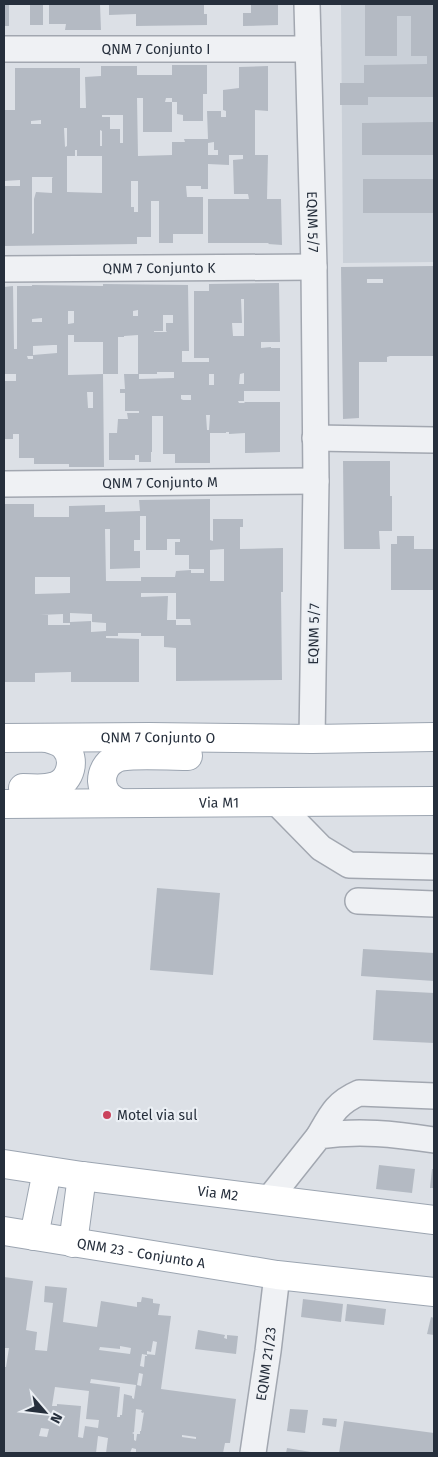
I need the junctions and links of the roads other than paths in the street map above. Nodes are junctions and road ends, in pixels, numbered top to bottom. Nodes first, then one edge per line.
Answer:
1 (307, 4) edge
2 (4, 49) edge
3 (308, 49) junction
4 (314, 267) junction
5 (4, 268) edge
6 (316, 438) junction
7 (434, 440) edge
8 (316, 481) junction
9 (4, 484) edge
10 (434, 737) edge
11 (4, 738) edge
12 (47, 738) junction
13 (388, 738) junction
14 (312, 739) junction
15 (4, 788) edge
16 (434, 801) edge
17 (276, 802) junction
18 (120, 803) junction
19 (4, 804) edge
20 (434, 866) edge
21 (358, 901) dead end
22 (434, 904) edge
23 (434, 1096) edge
24 (319, 1136) junction
25 (434, 1140) edge
26 (4, 1164) edge
27 (47, 1171) junction
28 (82, 1176) junction
29 (269, 1199) junction
30 (434, 1220) edge
31 (4, 1231) edge
32 (34, 1236) junction
33 (73, 1243) junction
34 (277, 1275) junction
35 (434, 1292) edge
36 (253, 1453) edge

1 - 3 street, EQNM 5/7
2 - 3 street, QNM 7 Conjunto I
3 - 4 street, EQNM 5/7
4 - 5 street, QNM 7 Conjunto K
4 - 6 street, EQNM 5/7
6 - 7 street
6 - 8 street, EQNM 5/7
8 - 9 street, QNM 7 Conjunto M
8 - 14 street, EQNM 5/7
10 - 13 main road
11 - 12 main road, QNM 7 Conjunto O
12 - 14 main road, QNM 7 Conjunto O
12 - 15 main road
13 - 14 main road
13 - 18 main road
16 - 17 main road, Via M1
17 - 18 main road, Via M1
17 - 20 street
18 - 19 main road, Via M1
21 - 22 street
23 - 24 street
24 - 25 street
24 - 29 street
26 - 27 main road, Via M2
27 - 28 main road, Via M2
27 - 32 main road
28 - 29 main road, Via M2
28 - 33 main road
29 - 30 main road, Via M2
31 - 32 main road, QNM 23 - Conjunto A
32 - 33 main road, QNM 23 - Conjunto A
33 - 34 main road, QNM 23 - Conjunto A
34 - 35 main road
34 - 36 street, EQNM 21/23

